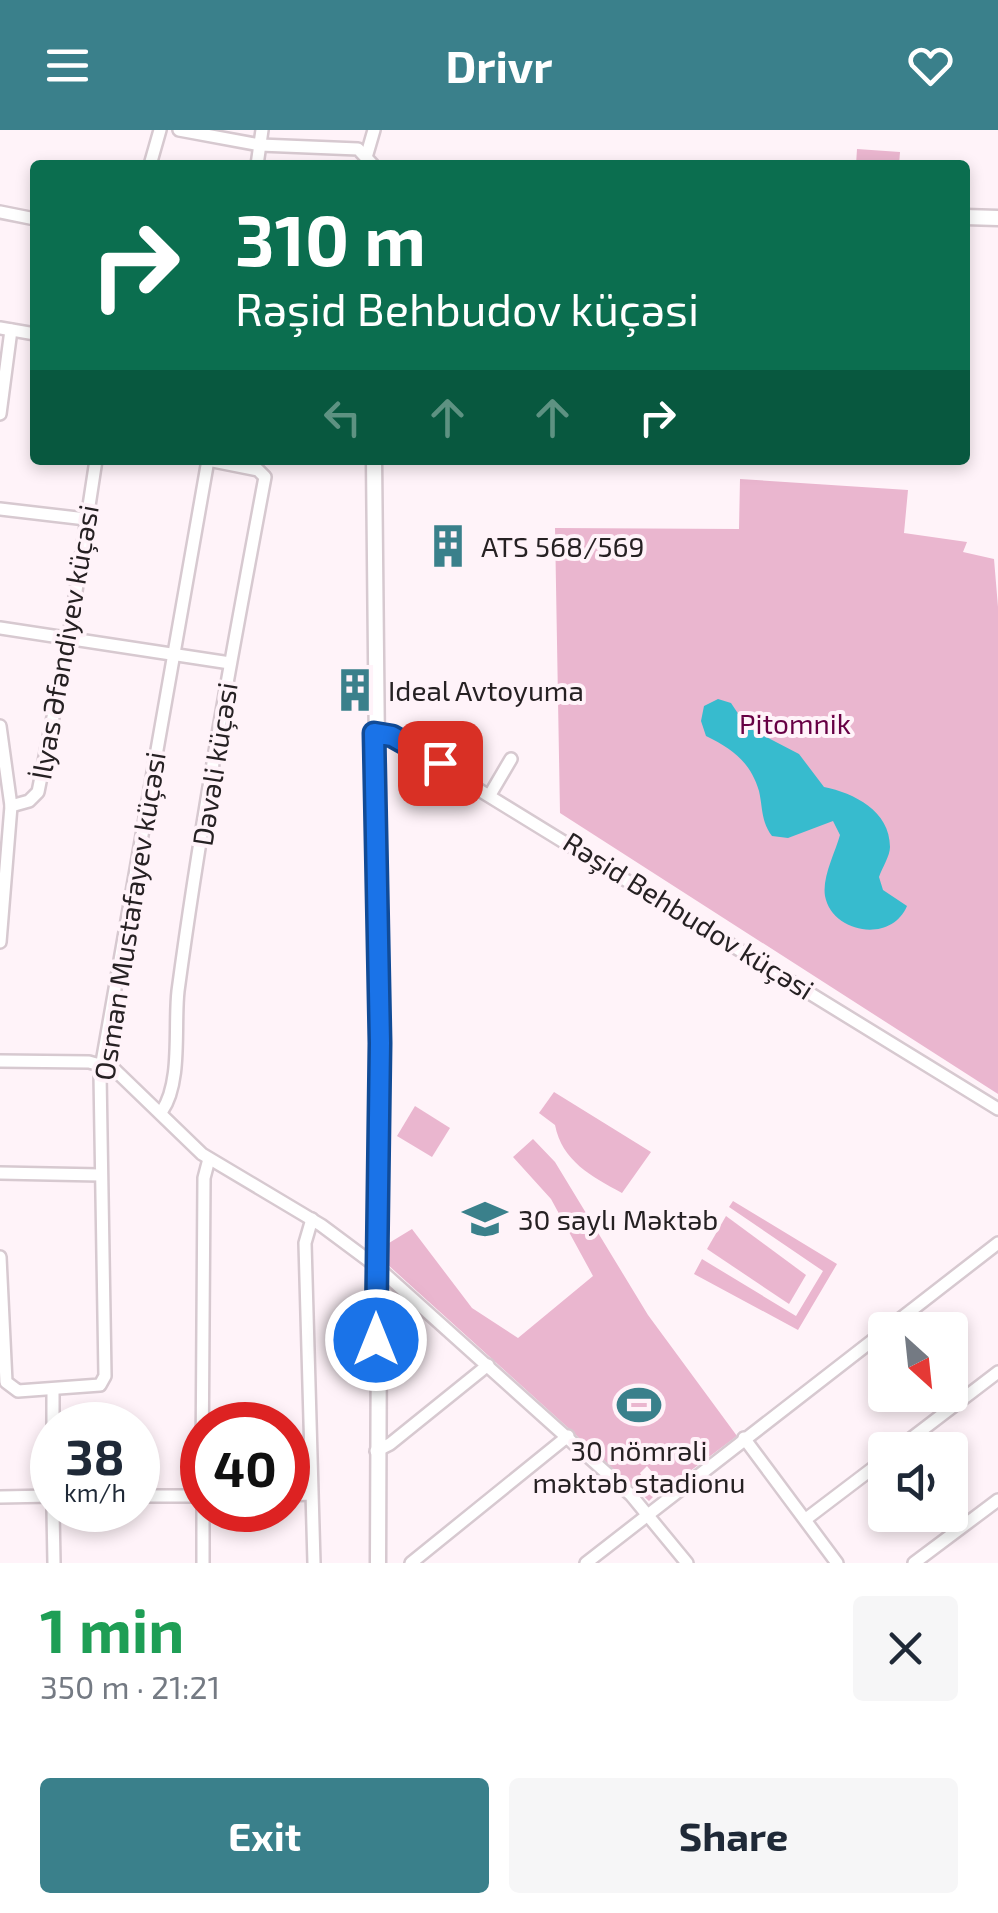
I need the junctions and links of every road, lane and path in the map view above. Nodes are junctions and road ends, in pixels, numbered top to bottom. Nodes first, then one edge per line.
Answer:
1 (160, 130) edge
2 (178, 130) edge
3 (262, 130) edge
4 (374, 130) edge
5 (260, 145) junction
6 (370, 159) edge
7 (151, 160) edge
8 (258, 160) edge
9 (0, 212) edge
10 (970, 217) edge
11 (30, 218) edge
12 (998, 218) edge
13 (5, 329) edge
14 (30, 333) edge
15 (0, 414) edge
16 (95, 465) edge
17 (207, 465) edge
18 (233, 465) edge
19 (374, 465) edge
20 (0, 508) edge
21 (86, 519) junction
22 (0, 628) edge
23 (68, 637) junction
24 (172, 656) junction
25 (230, 663) junction
26 (0, 726) edge
27 (374, 733) junction
28 (511, 759) dead end
29 (491, 793) junction
30 (11, 806) junction
31 (0, 942) edge
32 (0, 1061) edge
33 (103, 1064) junction
34 (998, 1109) edge
35 (162, 1112) junction
36 (210, 1159) junction
37 (0, 1173) edge
38 (100, 1175) junction
39 (312, 1219) junction
40 (998, 1243) edge
41 (0, 1257) edge
42 (376, 1266) junction
43 (488, 1366) junction
44 (998, 1372) edge
45 (52, 1390) junction
46 (52, 1402) edge
47 (202, 1402) edge
48 (920, 1432) edge
49 (568, 1436) junction
50 (744, 1438) junction
51 (376, 1450) junction
52 (868, 1471) edge
53 (311, 1494) joint
54 (0, 1496) edge
55 (30, 1496) edge
56 (998, 1500) edge
57 (648, 1516) junction
58 (806, 1519) junction
59 (53, 1532) edge
60 (203, 1532) edge
61 (54, 1563) edge
62 (204, 1563) edge
63 (314, 1563) edge
64 (378, 1563) edge
65 (411, 1563) edge
66 (586, 1563) edge
67 (686, 1563) edge
68 (836, 1563) edge
69 (914, 1563) edge

1 - 7 street
2 - 5 street
3 - 5 street
4 - 6 street
5 - 6 street
5 - 8 street
9 - 11 street
10 - 12 street
13 - 14 street
13 - 15 street
16 - 21 street, İlyas Əfəndiyev küçəsi
17 - 24 street, Osman Mustafayev küçəsi
18 - 25 street, Dəvəli küçəsi
19 - 27 street
20 - 21 street
21 - 23 street, İlyas Əfəndiyev küçəsi
22 - 23 street
23 - 24 street
23 - 30 street, İlyas Əfəndiyev küçəsi
24 - 25 street
24 - 33 street, Osman Mustafayev küçəsi
25 - 35 street, Dəvəli küçəsi
26 - 30 street
27 - 29 street, Rəşid Behbudov küçəsi
27 - 42 street
28 - 29 street
29 - 34 street, Rəşid Behbudov küçəsi
30 - 31 street
32 - 33 street
33 - 35 street
33 - 38 street, Osman Mustafayev küçəsi
35 - 36 street
36 - 39 street
36 - 47 street
37 - 38 street
38 - 45 street, Osman Mustafayev küçəsi
39 - 42 street
39 - 53 street
40 - 50 street
41 - 45 street
42 - 43 street
42 - 51 street
43 - 49 street
43 - 51 street
44 - 48 street
45 - 46 street
49 - 57 street
49 - 65 street
50 - 57 street
50 - 58 street
51 - 64 street
52 - 58 street
53 - 63 street
54 - 55 street
56 - 69 street
57 - 66 street
57 - 67 street
58 - 68 street
59 - 61 street
60 - 62 street

